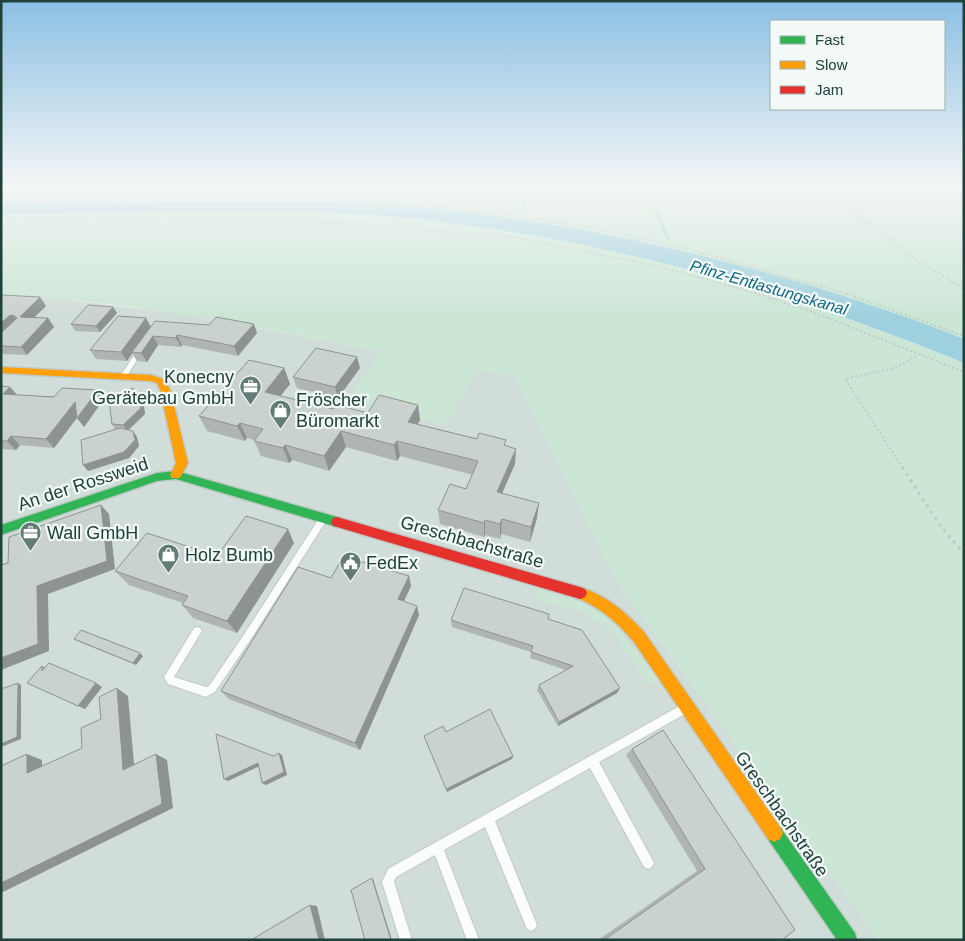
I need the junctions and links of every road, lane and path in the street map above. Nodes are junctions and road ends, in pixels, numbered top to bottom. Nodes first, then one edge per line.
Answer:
1 (412, 229) edge
2 (597, 229) edge
3 (877, 229) edge
4 (964, 290) edge
5 (964, 336) edge
6 (146, 342) edge
7 (919, 354) junction
8 (1, 370) edge
9 (964, 372) edge
10 (123, 377) junction
11 (176, 475) junction
12 (324, 517) junction
13 (1, 530) edge
14 (964, 553) edge
15 (197, 631) dead end
16 (686, 707) junction
17 (592, 761) junction
18 (488, 819) junction
19 (438, 848) junction
20 (648, 863) dead end
21 (531, 925) dead end
22 (846, 939) edge
23 (406, 940) edge
24 (472, 940) edge

1 - 7 path
2 - 5 path
3 - 4 path
6 - 10 lane
7 - 9 path
7 - 14 path
8 - 10 street
10 - 11 street
11 - 12 street, Greschbachstraße
11 - 13 street, An der Rossweid
12 - 15 lane
12 - 16 street, Greschbachstraße
16 - 17 lane
16 - 22 street, Greschbachstraße
17 - 18 lane
17 - 20 lane
18 - 19 lane
18 - 21 lane
19 - 23 lane
19 - 24 lane

